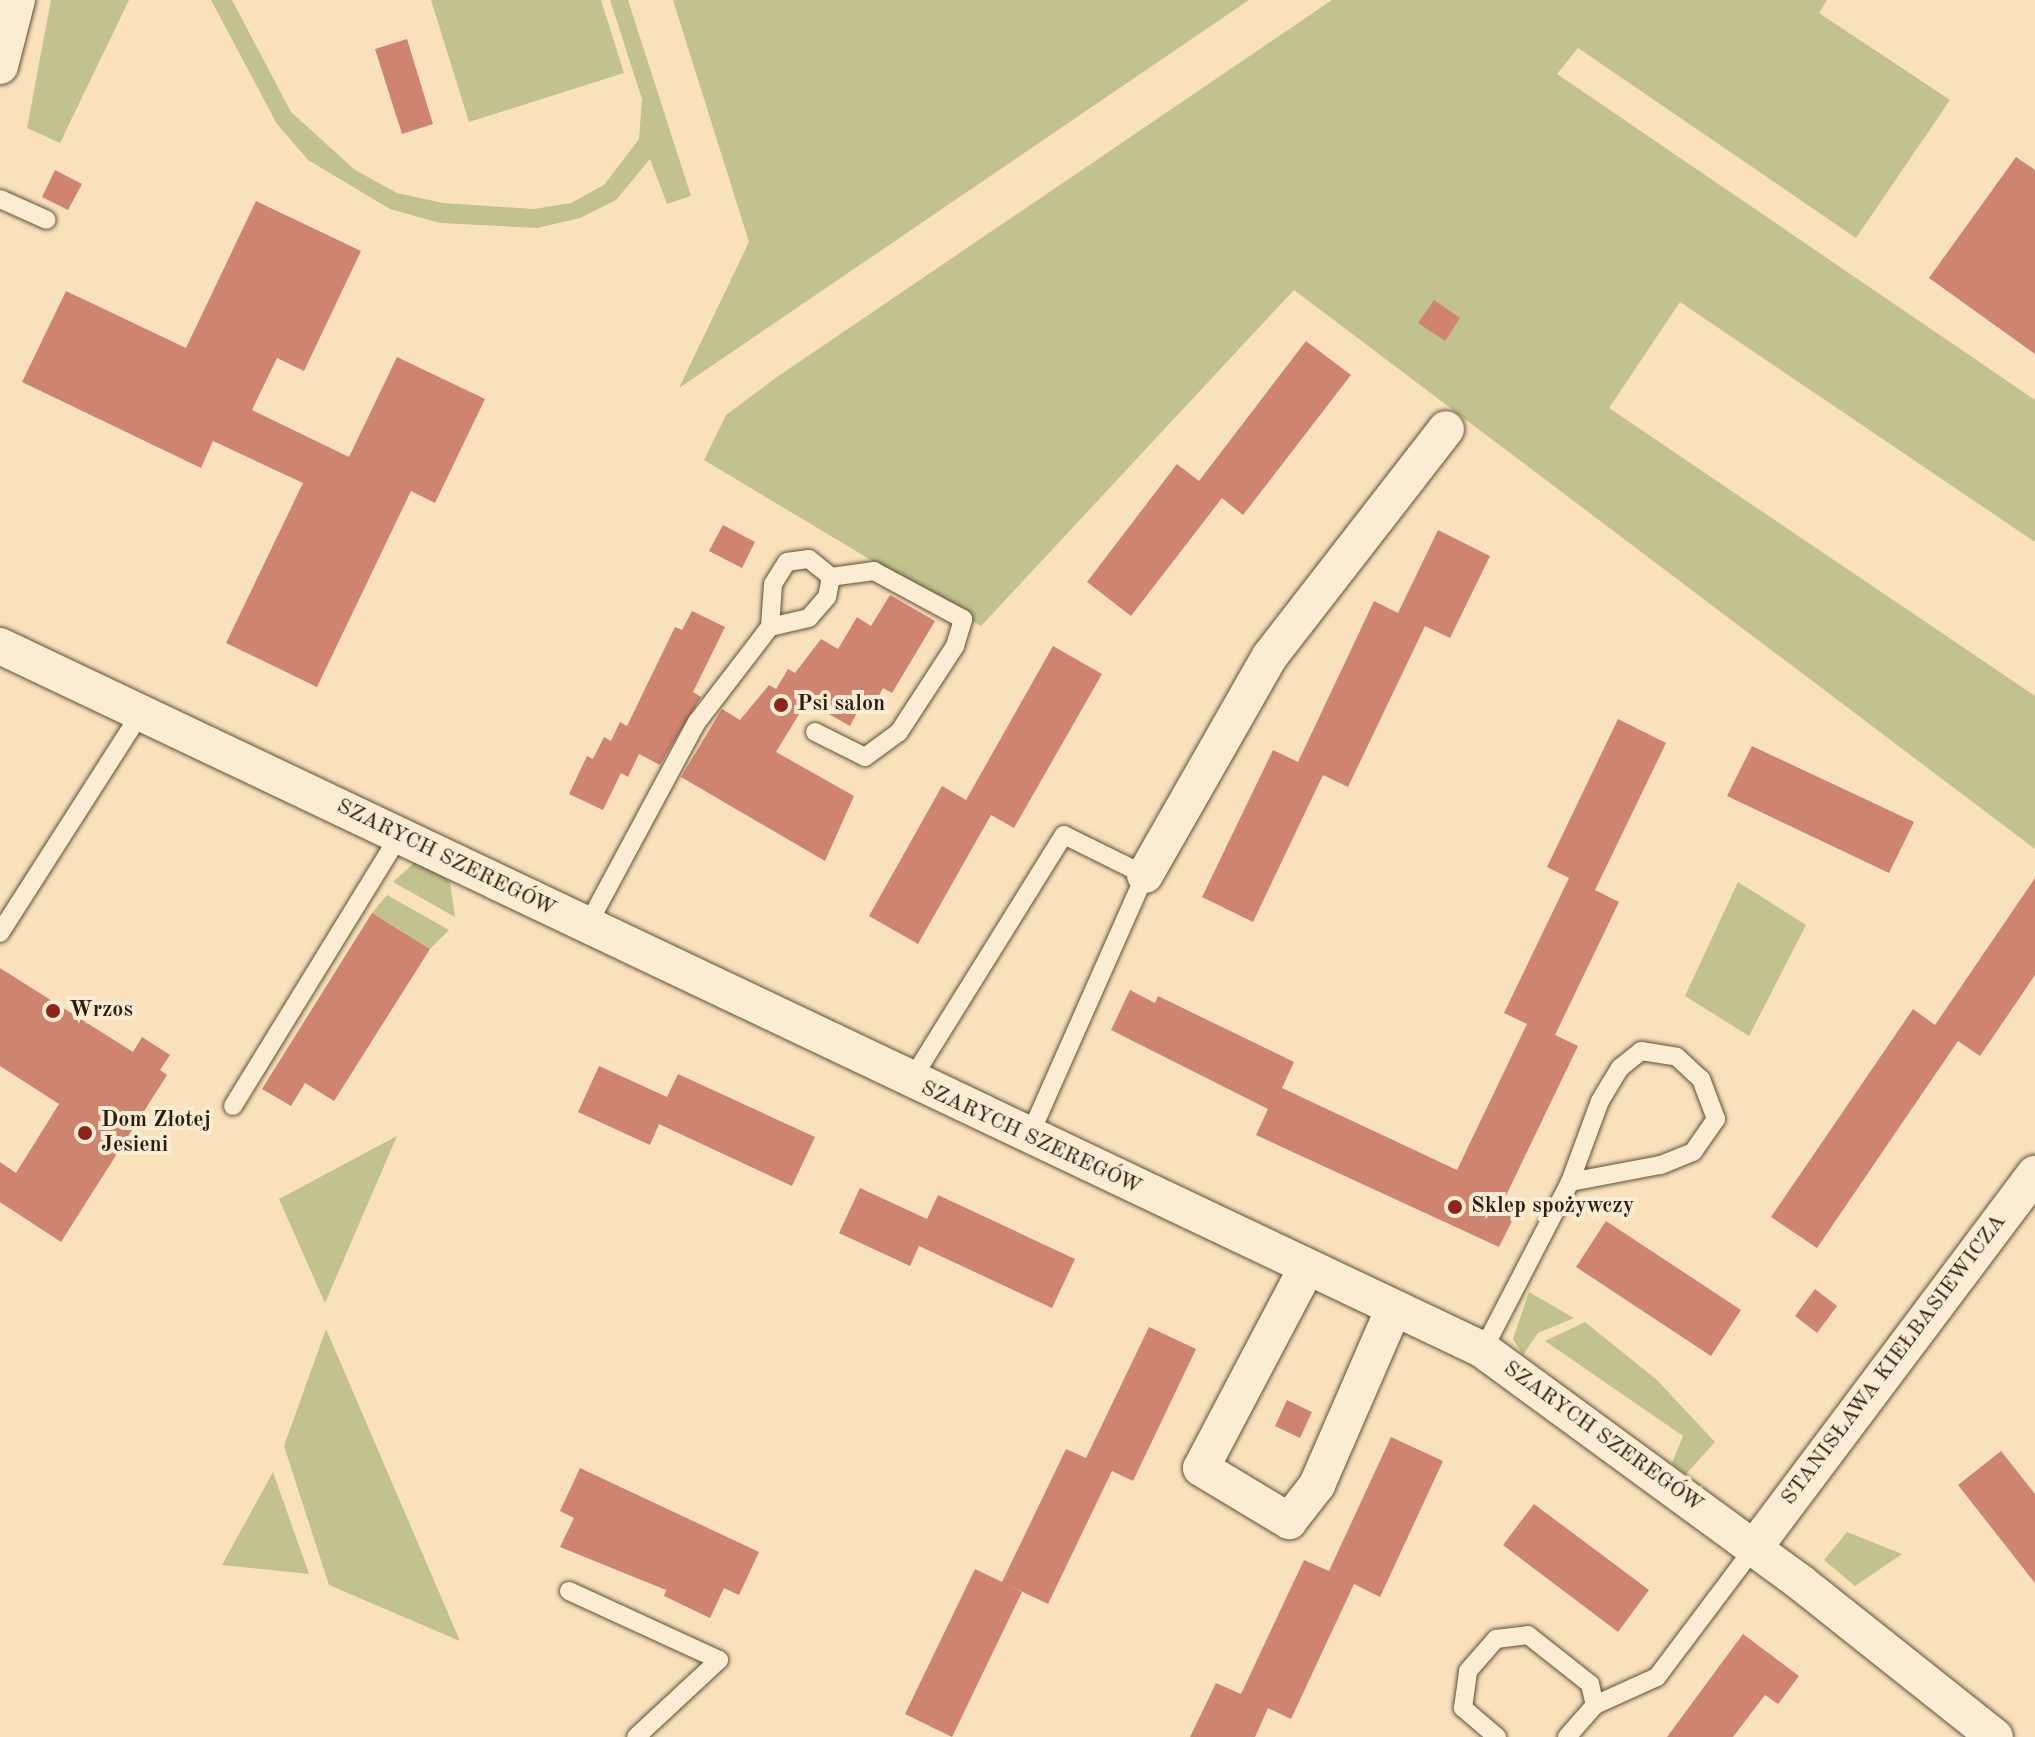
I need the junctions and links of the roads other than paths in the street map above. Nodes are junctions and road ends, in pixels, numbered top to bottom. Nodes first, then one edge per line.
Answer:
1 (17, 0) edge
2 (0, 66) edge
3 (0, 199) edge
4 (47, 220) dead end
5 (1446, 429) dead end
6 (831, 577) junction
7 (770, 627) junction
8 (0, 646) edge
9 (140, 714) junction
10 (815, 732) dead end
11 (399, 836) junction
12 (1145, 875) junction
13 (587, 926) junction
14 (0, 933) edge
15 (910, 1082) junction
16 (233, 1106) dead end
17 (1029, 1137) junction
18 (2035, 1174) edge
19 (1570, 1182) junction
20 (1306, 1269) junction
21 (1393, 1310) junction
22 (1483, 1350) junction
23 (1754, 1548) junction
24 (569, 1591) dead end
25 (1595, 1705) junction
26 (636, 1737) edge
27 (1497, 1737) edge
28 (1567, 1737) edge
29 (1995, 1737) edge

1 - 2 street
3 - 4 lane
5 - 12 street
6 - 7 lane
6 - 7 lane
6 - 10 lane
7 - 13 lane
8 - 9 street, SZARYCH SZEREGÓW
9 - 11 street, SZARYCH SZEREGÓW
9 - 14 lane
11 - 13 street, SZARYCH SZEREGÓW
11 - 16 lane
12 - 15 lane
12 - 17 lane
13 - 15 street, SZARYCH SZEREGÓW
15 - 17 street, SZARYCH SZEREGÓW
17 - 20 street, SZARYCH SZEREGÓW
18 - 23 street, STANISŁAWA KIEŁBASIEWICZA
19 - 19 lane
19 - 22 lane
20 - 21 street, SZARYCH SZEREGÓW
20 - 21 street
21 - 22 street, SZARYCH SZEREGÓW
22 - 23 street, SZARYCH SZEREGÓW
23 - 25 lane
23 - 29 street, SZARYCH SZEREGÓW
24 - 26 lane
25 - 27 lane
25 - 28 lane

